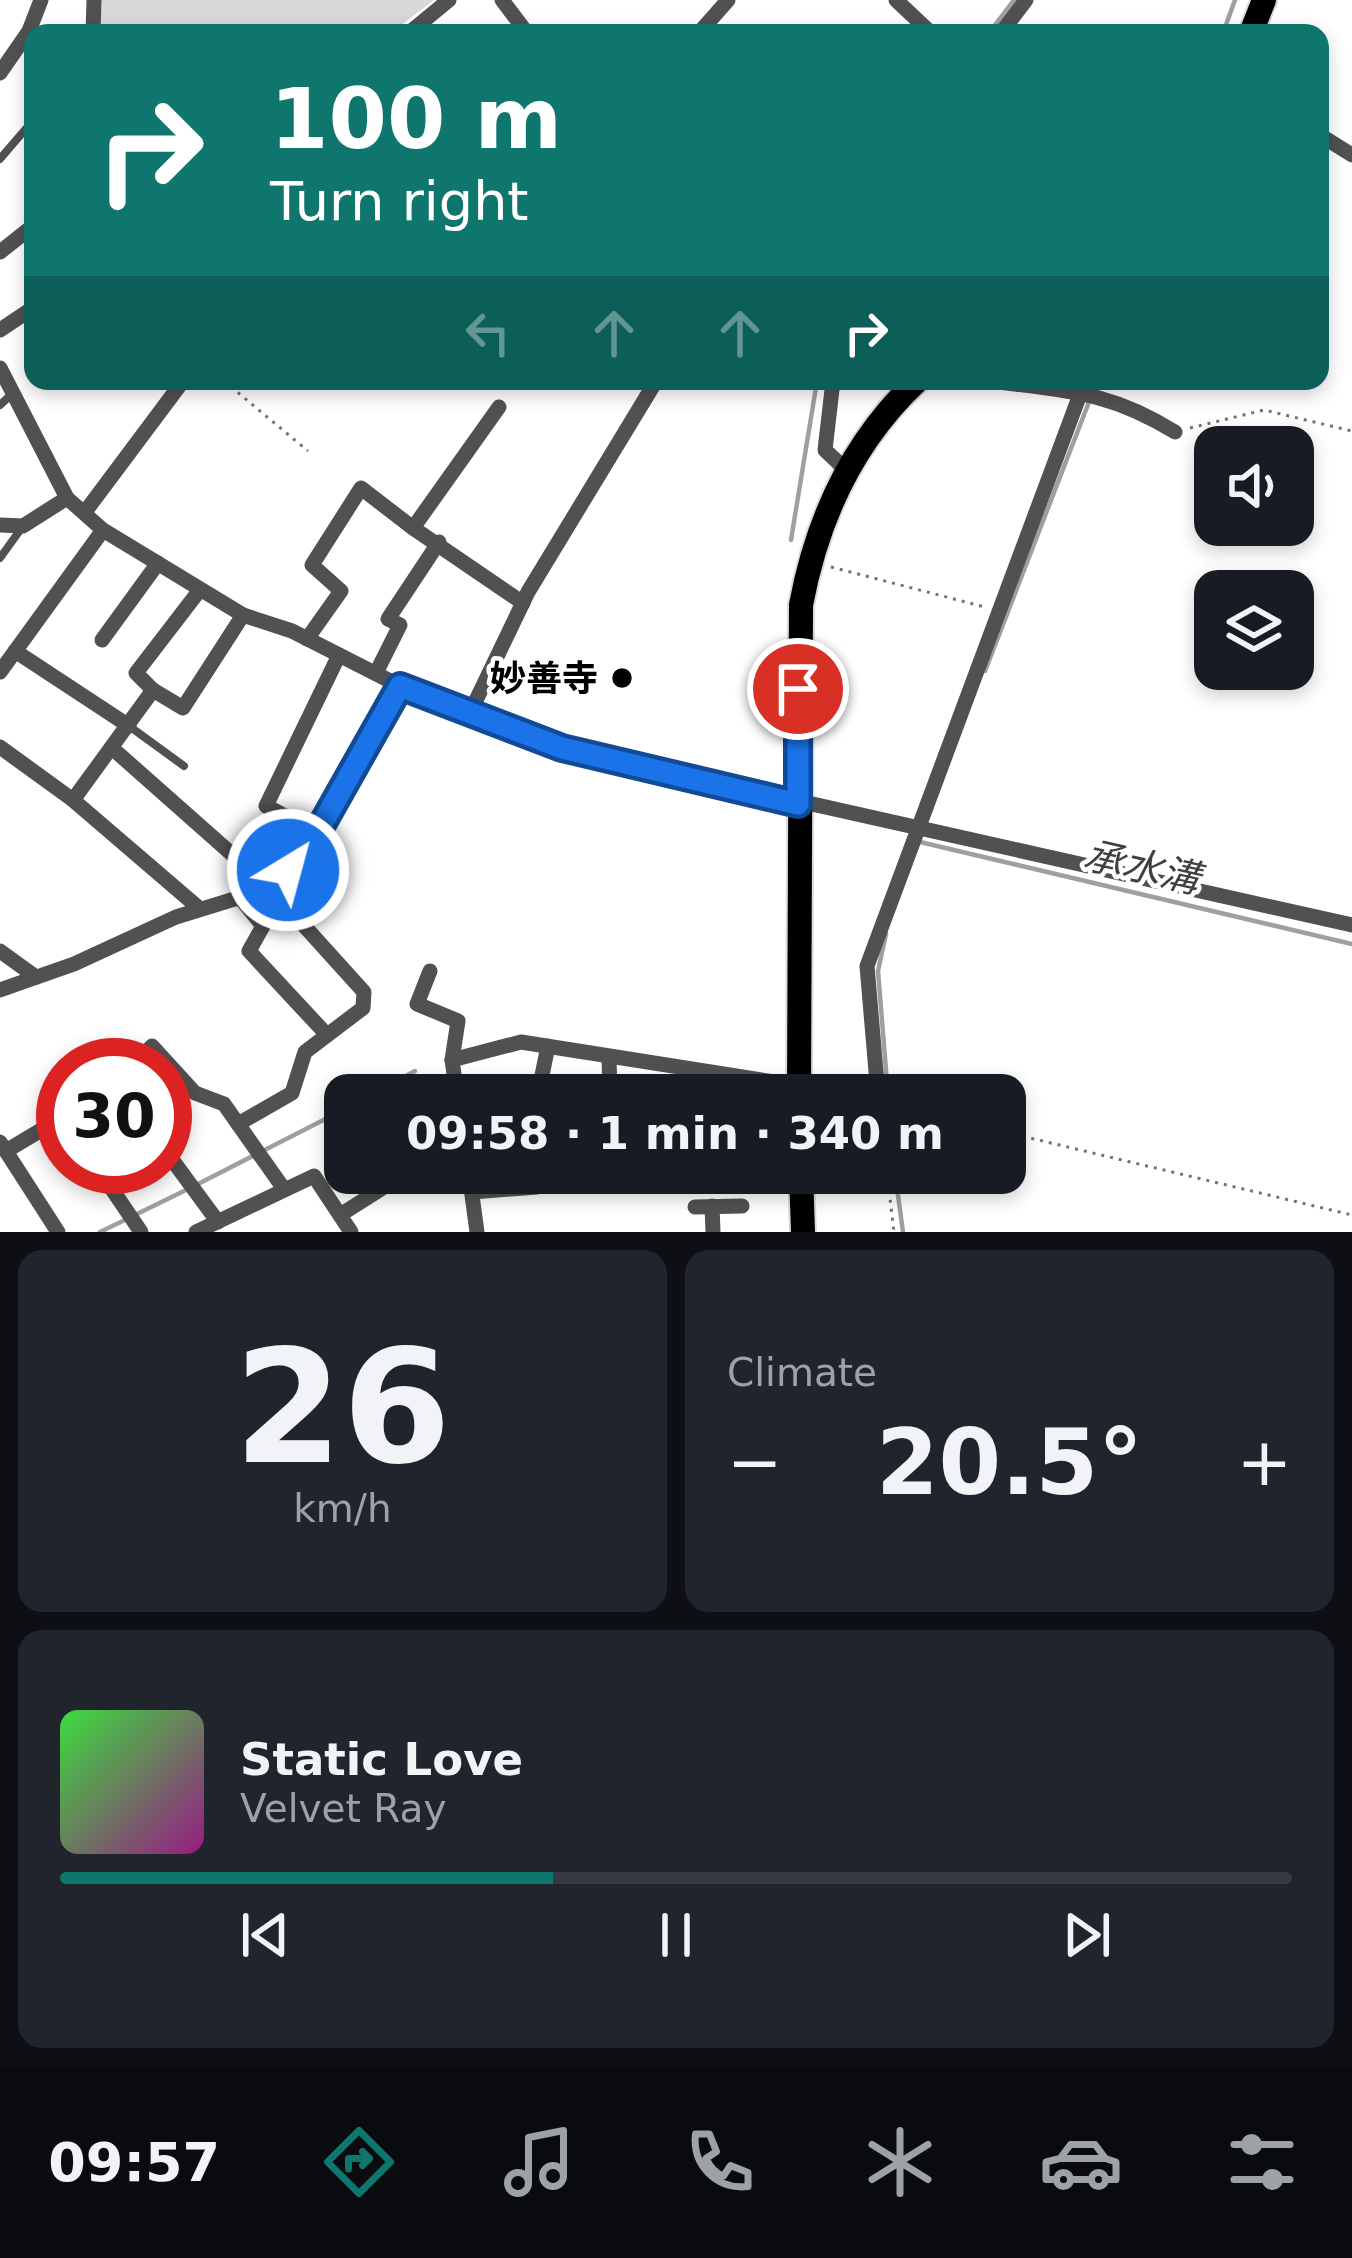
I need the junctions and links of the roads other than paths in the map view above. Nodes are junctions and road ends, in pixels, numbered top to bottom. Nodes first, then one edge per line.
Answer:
1 (449, 0) edge
2 (502, 0) edge
3 (728, 0) edge
4 (1026, 0) edge
5 (901, 1) edge
6 (420, 24) edge
7 (520, 24) edge
8 (707, 24) edge
9 (923, 24) edge
10 (1008, 24) edge
11 (24, 38) edge
12 (0, 73) edge
13 (24, 131) edge
14 (0, 160) edge
15 (24, 233) edge
16 (0, 252) edge
17 (0, 368) edge
18 (176, 390) edge
19 (651, 390) edge
20 (832, 390) edge
21 (909, 390) edge
22 (1082, 390) edge
23 (1090, 390) edge
24 (14, 392) junction
25 (0, 405) edge
26 (499, 406) dead end
27 (1175, 432) road end
28 (846, 470) junction
29 (67, 498) junction
30 (85, 512) junction
31 (0, 525) edge
32 (23, 526) junction
33 (413, 528) junction
34 (103, 530) junction
35 (439, 542) junction
36 (0, 558) edge
37 (158, 563) junction
38 (199, 591) junction
39 (523, 603) junction
40 (243, 615) junction
41 (308, 639) junction
42 (102, 640) dead end
43 (15, 651) junction
44 (339, 655) junction
45 (0, 672) edge
46 (376, 673) junction
47 (400, 686) junction
48 (153, 690) junction
49 (469, 715) junction
50 (129, 726) junction
51 (0, 748) edge
52 (112, 748) junction
53 (184, 766) dead end
54 (73, 800) junction
55 (798, 804) junction
56 (924, 827) junction
57 (317, 833) junction
58 (270, 888) junction
59 (240, 898) junction
60 (200, 909) junction
61 (1352, 925) edge
62 (0, 951) edge
63 (430, 970) dead end
64 (36, 977) junction
65 (0, 990) edge
66 (327, 1035) junction
67 (548, 1046) junction
68 (609, 1057) junction
69 (452, 1060) junction
70 (454, 1074) edge
71 (542, 1074) edge
72 (609, 1074) edge
73 (704, 1074) edge
74 (799, 1074) edge
75 (876, 1074) edge
76 (192, 1091) edge
77 (238, 1124) junction
78 (36, 1130) edge
79 (3, 1147) edge
80 (192, 1187) edge
81 (284, 1189) junction
82 (115, 1194) edge
83 (373, 1194) edge
84 (472, 1194) edge
85 (801, 1194) edge
86 (742, 1206) dead end
87 (340, 1215) junction
88 (218, 1222) junction
89 (58, 1232) edge
90 (141, 1232) edge
91 (196, 1232) edge
92 (351, 1232) edge
93 (478, 1232) edge
94 (713, 1232) edge
95 (802, 1232) edge

1 - 6 street
2 - 7 street
3 - 8 street
4 - 10 street
5 - 9 street
11 - 12 street
13 - 14 lane
15 - 16 street
17 - 24 street
18 - 30 street
19 - 39 street
20 - 28 street
21 - 28 main road
22 - 56 street
23 - 27 street
24 - 25 lane
24 - 29 street
26 - 33 street
28 - 55 main road
29 - 30 street
29 - 32 street
30 - 34 street
31 - 32 street
32 - 36 lane
33 - 35 street
33 - 41 street
34 - 37 street
34 - 43 street
35 - 39 street
35 - 46 street
37 - 38 street
37 - 42 street
38 - 40 street
38 - 48 street
39 - 49 street
40 - 41 street
40 - 48 street
41 - 44 street
43 - 45 street
43 - 50 street
44 - 46 street
44 - 57 street
46 - 47 street
47 - 49 street
47 - 57 street
48 - 50 street
49 - 55 street
50 - 52 street
50 - 53 lane
51 - 54 street
52 - 54 street
52 - 58 street
54 - 60 street
55 - 56 street
55 - 74 main road
56 - 61 street
56 - 75 street
57 - 58 street
58 - 59 street
58 - 66 street
59 - 60 street
59 - 66 street
60 - 64 street
62 - 64 street
63 - 69 street
64 - 65 street
66 - 77 street
67 - 68 street
67 - 69 street
67 - 71 street
68 - 72 street
68 - 73 street
69 - 70 street
76 - 77 street
77 - 81 street
78 - 79 street
79 - 89 street
80 - 88 street
81 - 87 street
81 - 88 street
82 - 90 street
83 - 87 street
84 - 93 street
85 - 95 main road
86 - 94 street
87 - 92 street
88 - 91 street

